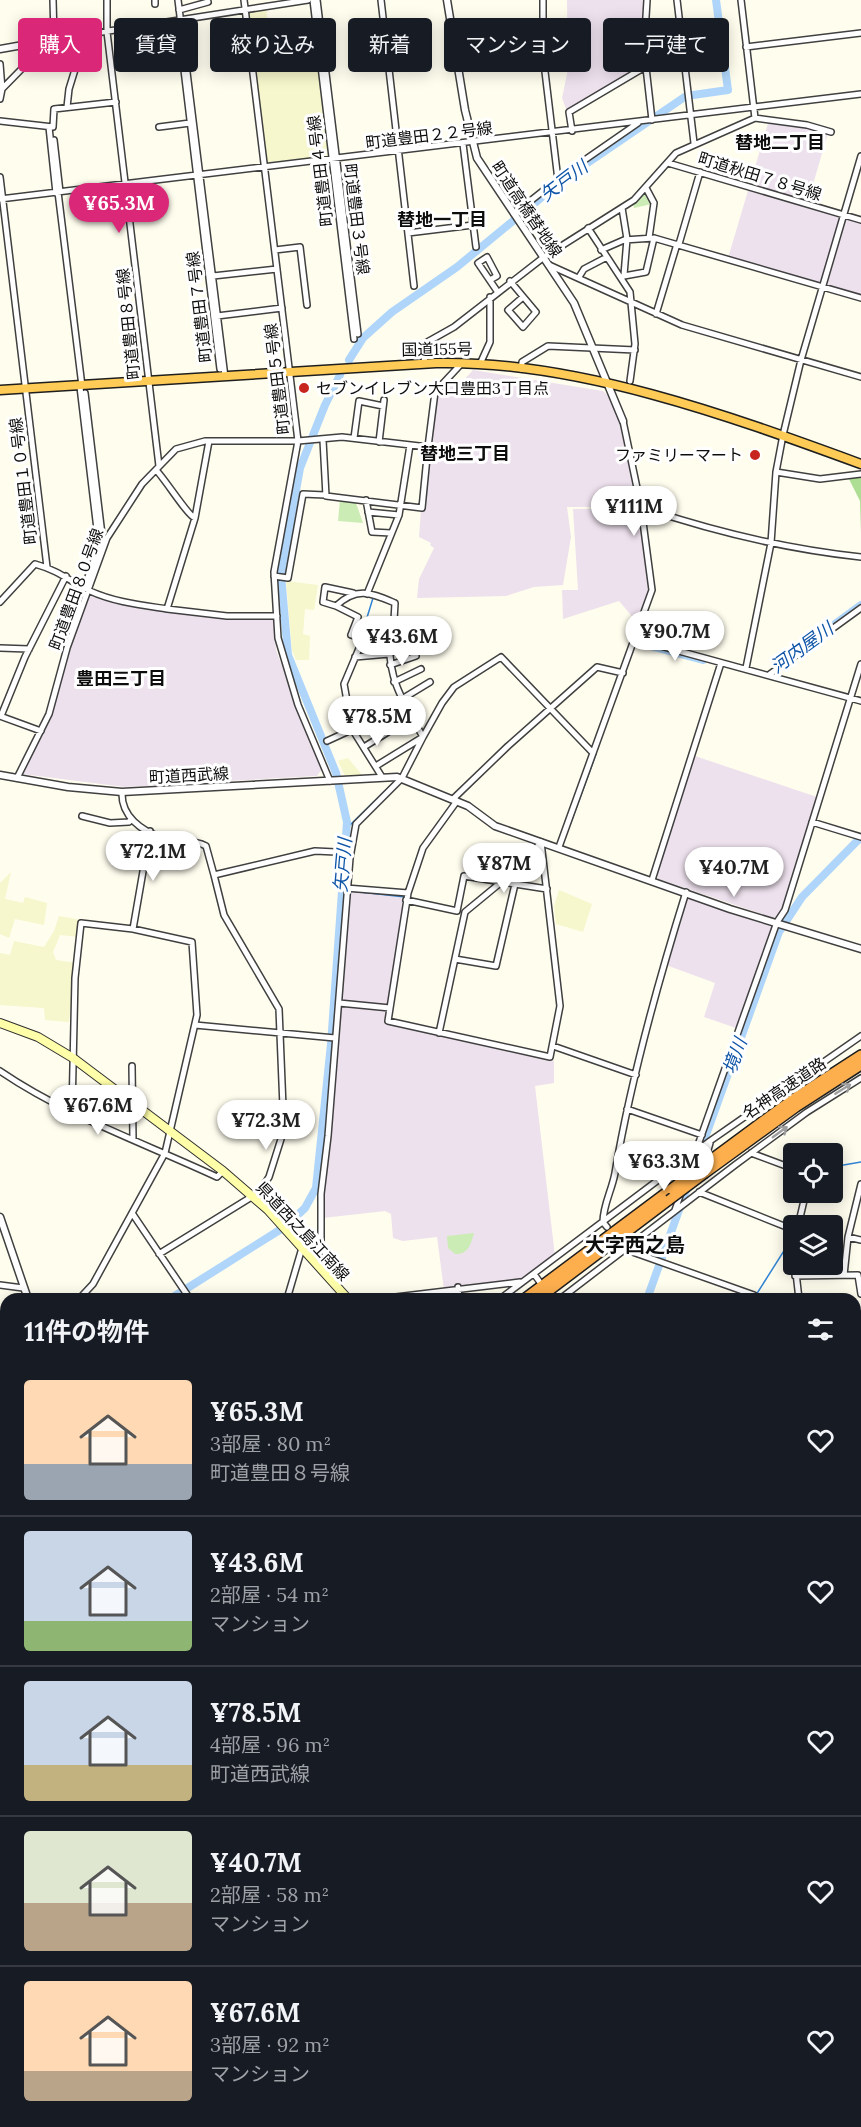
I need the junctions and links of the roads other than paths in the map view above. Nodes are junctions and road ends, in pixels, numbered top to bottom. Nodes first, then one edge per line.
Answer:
1 (53, 0) edge
2 (107, 0) edge
3 (178, 0) edge
4 (244, 0) edge
5 (308, 0) edge
6 (315, 0) edge
7 (381, 0) edge
8 (447, 0) edge
9 (543, 0) edge
10 (647, 0) edge
11 (677, 0) edge
12 (741, 0) edge
13 (208, 1) edge
14 (180, 10) junction
15 (246, 10) junction
16 (210, 15) junction
17 (54, 18) edge
18 (180, 18) edge
19 (192, 18) edge
20 (646, 18) edge
21 (114, 31) edge
22 (102, 32) edge
23 (107, 32) junction
24 (861, 34) edge
25 (18, 46) edge
26 (0, 49) edge
27 (747, 49) junction
28 (0, 64) edge
29 (19, 72) edge
30 (74, 72) edge
31 (185, 72) edge
32 (186, 72) edge
33 (637, 72) edge
34 (646, 72) edge
35 (2, 89) junction
36 (861, 94) edge
37 (0, 99) edge
38 (116, 102) junction
39 (67, 107) junction
40 (754, 107) junction
41 (691, 115) junction
42 (755, 118) junction
43 (652, 120) junction
44 (0, 121) edge
45 (638, 122) junction
46 (190, 123) junction
47 (51, 127) junction
48 (159, 127) dead end
49 (572, 130) junction
50 (831, 132) dead end
51 (552, 133) junction
52 (472, 143) junction
53 (694, 143) junction
54 (463, 144) junction
55 (400, 152) junction
56 (861, 156) edge
57 (334, 160) junction
58 (668, 163) junction
59 (264, 169) junction
60 (700, 172) junction
61 (199, 176) junction
62 (0, 177) edge
63 (558, 180) junction
64 (126, 184) junction
65 (646, 188) junction
66 (58, 192) junction
67 (1, 199) edge
68 (622, 208) junction
69 (844, 215) junction
70 (516, 217) junction
71 (861, 220) edge
72 (474, 225) junction
73 (588, 228) junction
74 (408, 232) junction
75 (652, 238) junction
76 (627, 239) junction
77 (678, 244) junction
78 (476, 247) dead end
79 (275, 250) junction
80 (601, 250) junction
81 (544, 256) junction
82 (607, 257) junction
83 (549, 265) junction
84 (277, 269) junction
85 (213, 276) junction
86 (623, 276) junction
87 (579, 277) junction
88 (490, 280) dead end
89 (510, 281) junction
90 (414, 286) dead end
91 (823, 286) junction
92 (497, 291) junction
93 (490, 297) junction
94 (523, 297) junction
95 (861, 298) edge
96 (632, 303) junction
97 (307, 305) dead end
98 (282, 308) junction
99 (657, 315) junction
100 (217, 316) junction
101 (356, 336) dead end
102 (594, 347) junction
103 (634, 350) junction
104 (801, 360) junction
105 (425, 363) junction
106 (462, 363) junction
107 (480, 364) junction
108 (521, 369) junction
109 (288, 372) junction
110 (223, 377) junction
111 (861, 377) edge
112 (630, 381) dead end
113 (148, 382) junction
114 (609, 384) junction
115 (82, 389) junction
116 (0, 390) edge
117 (26, 390) junction
118 (623, 421) joint
119 (783, 435) junction
120 (354, 438) junction
121 (321, 440) junction
122 (209, 441) junction
123 (300, 441) junction
124 (379, 442) junction
125 (411, 445) junction
126 (428, 447) junction
127 (861, 464) edge
128 (158, 468) junction
129 (776, 472) junction
130 (861, 474) edge
131 (325, 495) junction
132 (366, 500) junction
133 (402, 504) junction
134 (641, 507) junction
135 (368, 512) junction
136 (399, 515) junction
137 (195, 518) junction
138 (391, 533) junction
139 (771, 543) junction
140 (104, 544) junction
141 (861, 556) edge
142 (47, 567) junction
143 (66, 576) junction
144 (274, 576) junction
145 (87, 589) junction
146 (352, 593) junction
147 (367, 593) junction
148 (0, 602) edge
149 (336, 606) junction
150 (861, 608) edge
151 (167, 609) junction
152 (277, 616) junction
153 (390, 638) junction
154 (363, 639) junction
155 (635, 639) junction
156 (0, 648) edge
157 (29, 649) junction
158 (389, 654) junction
159 (416, 656) dead end
160 (355, 657) junction
161 (721, 663) junction
162 (861, 664) edge
163 (390, 665) junction
164 (746, 668) junction
165 (421, 669) dead end
166 (623, 672) junction
167 (770, 674) junction
168 (394, 682) junction
169 (430, 682) dead end
170 (850, 697) junction
171 (402, 698) junction
172 (861, 701) edge
173 (549, 709) junction
174 (0, 716) edge
175 (412, 717) junction
176 (352, 730) junction
177 (41, 731) junction
178 (423, 737) junction
179 (327, 741) dead end
180 (364, 747) junction
181 (593, 753) junction
182 (375, 766) junction
183 (0, 775) edge
184 (381, 777) junction
185 (17, 778) junction
186 (402, 778) junction
187 (336, 780) junction
188 (122, 792) junction
189 (455, 800) junction
190 (82, 816) dead end
191 (131, 819) junction
192 (812, 822) junction
193 (150, 831) junction
194 (861, 837) edge
195 (541, 842) junction
196 (559, 847) junction
197 (336, 852) dead end
198 (214, 875) junction
199 (652, 880) junction
200 (500, 882) junction
201 (515, 884) junction
202 (346, 888) junction
203 (548, 890) junction
204 (686, 892) junction
205 (408, 893) junction
206 (406, 900) junction
207 (777, 922) junction
208 (133, 929) junction
209 (861, 949) edge
210 (454, 959) junction
211 (339, 1003) junction
212 (390, 1008) junction
213 (0, 1023) edge
214 (195, 1024) junction
215 (280, 1033) junction
216 (439, 1033) junction
217 (861, 1036) edge
218 (335, 1037) junction
219 (553, 1046) junction
220 (861, 1055) edge
221 (73, 1058) junction
222 (861, 1065) edge
223 (132, 1066) dead end
224 (845, 1070) junction
225 (0, 1071) edge
226 (636, 1075) junction
227 (861, 1078) edge
228 (134, 1104) junction
229 (627, 1108) junction
230 (72, 1111) junction
231 (768, 1121) junction
232 (170, 1131) junction
233 (702, 1135) junction
234 (133, 1139) junction
235 (710, 1141) junction
236 (165, 1153) junction
237 (696, 1153) junction
238 (752, 1153) junction
239 (783, 1165) edge
240 (223, 1171) junction
241 (861, 1184) edge
242 (695, 1195) junction
243 (254, 1197) junction
244 (675, 1210) junction
245 (132, 1213) junction
246 (0, 1217) edge
247 (605, 1225) junction
248 (783, 1226) edge
249 (848, 1237) junction
250 (861, 1240) edge
251 (321, 1242) junction
252 (623, 1247) junction
253 (302, 1248) junction
254 (159, 1254) junction
255 (534, 1274) junction
256 (844, 1275) junction
257 (327, 1276) junction
258 (795, 1276) joint
259 (539, 1281) dead end
260 (522, 1282) junction
261 (0, 1285) edge
262 (458, 1287) junction
263 (23, 1288) junction
264 (25, 1293) edge
265 (85, 1293) edge
266 (186, 1293) edge
267 (289, 1293) edge
268 (343, 1293) edge
269 (418, 1293) edge
270 (458, 1293) edge
271 (508, 1293) edge
272 (532, 1293) edge
273 (546, 1293) edge
274 (567, 1293) edge
275 (748, 1293) edge
276 (798, 1293) edge
277 (861, 1293) edge

1 - 17 street
2 - 23 street, 町道豊田８号線
3 - 14 street
4 - 15 street, 町道豊田５号線
5 - 15 street
6 - 57 street, 町道豊田４号線
7 - 55 street
8 - 52 street, 町道高橋替地線
9 - 51 street
10 - 20 street
11 - 41 street
12 - 27 street
13 - 14 street
13 - 16 street
14 - 18 street
15 - 16 street
15 - 59 street, 町道豊田５号線
16 - 19 street
21 - 23 street
22 - 23 street
23 - 38 street, 町道豊田８号線
24 - 27 street
25 - 26 street
27 - 40 street
28 - 35 street
29 - 35 street
30 - 39 street
31 - 46 street, 町道豊田７号線
32 - 61 street
33 - 49 street
34 - 43 street
35 - 37 street
36 - 40 street, 町道豊田２２号線
38 - 39 street
38 - 64 street, 町道豊田８号線
39 - 47 street
40 - 41 street, 町道豊田２２号線
40 - 42 street
41 - 43 street, 町道豊田２２号線
41 - 53 street
42 - 50 street
42 - 53 street
43 - 45 street, 町道豊田２２号線
44 - 47 street
45 - 49 street, 町道豊田２２号線
45 - 63 street
46 - 48 street
46 - 61 street, 町道豊田７号線
47 - 66 street
49 - 51 street, 町道豊田２２号線
51 - 52 street, 町道豊田２２号線
51 - 63 street
52 - 54 street, 町道豊田２２号線
52 - 70 street, 町道高橋替地線
53 - 58 street
54 - 55 street, 町道豊田２２号線
54 - 72 street
55 - 57 street, 町道豊田２２号線
55 - 74 street
56 - 69 street
57 - 59 street, 町道豊田２２号線
57 - 101 street, 町道豊田４号線
58 - 60 street, 町道秋田７８号線
58 - 65 street
59 - 61 street, 町道豊田２２号線
59 - 79 street, 町道豊田５号線
60 - 69 street, 町道秋田７８号線
60 - 77 street
61 - 64 street, 町道豊田２２号線
61 - 85 street
61 - 110 street, 町道豊田７号線
62 - 67 street, 町道豊田１０号線
63 - 70 street
64 - 66 street, 町道豊田２２号線
64 - 113 street, 町道豊田８号線
65 - 68 street
65 - 75 street
66 - 67 street, 町道豊田２２号線
66 - 115 street
67 - 117 street, 町道豊田１０号線
68 - 73 street
68 - 76 street
69 - 71 street, 町道秋田７８号線
69 - 91 street
70 - 81 street, 町道高橋替地線
72 - 74 street
72 - 78 street
73 - 80 street
73 - 81 street
74 - 90 street
75 - 76 street
75 - 77 street
75 - 86 street
76 - 80 street
76 - 86 street
77 - 91 street
77 - 99 street
79 - 84 street, 町道豊田５号線
79 - 97 street
80 - 82 street
81 - 83 street, 町道高橋替地線
81 - 89 street
82 - 86 street
82 - 87 street
83 - 87 street
83 - 102 street, 町道高橋替地線
84 - 85 street
84 - 98 street, 町道豊田５号線
85 - 100 street
86 - 96 street
87 - 96 street
88 - 92 street
89 - 92 street
89 - 94 street
91 - 95 street
91 - 104 street
92 - 93 street
93 - 105 street
93 - 107 street
94 - 94 street
96 - 99 street
96 - 103 street
98 - 100 street
98 - 109 street, 町道豊田５号線
99 - 104 street
100 - 110 street
102 - 103 street
102 - 108 street
102 - 114 street, 町道高橋替地線
103 - 112 street
104 - 111 street
104 - 119 street
105 - 106 highway, 国道155号
105 - 109 highway, 国道155号
106 - 107 highway, 国道155号
106 - 126 street
107 - 108 highway, 国道155号
108 - 114 highway, 国道155号
109 - 110 highway, 国道155号
109 - 123 street, 町道豊田５号線
110 - 113 highway, 国道155号
113 - 115 highway, 国道155号
113 - 128 street, 町道豊田８号線
114 - 118 street, 町道高橋替地線
114 - 119 highway, 国道155号
115 - 117 highway, 国道155号
115 - 140 street
115 - 145 street
116 - 117 highway, 国道155号
117 - 142 street, 町道豊田１０号線
118 - 134 street
119 - 127 highway, 国道155号
119 - 129 street
120 - 121 street, 町道豊田８０号線
120 - 124 street, 町道豊田８０号線
120 - 124 street
121 - 123 street, 町道豊田８０号線
121 - 131 street
122 - 123 street, 町道豊田８０号線
122 - 128 street, 町道豊田８０号線
122 - 137 street
123 - 144 street, 町道豊田５号線
124 - 125 street, 町道豊田８０号線
125 - 126 street, 町道豊田８０号線
125 - 133 street
126 - 133 street
128 - 137 street
128 - 140 street, 町道豊田８０号線
129 - 130 street
129 - 139 street
131 - 132 street
131 - 144 street
132 - 133 street
132 - 135 street
133 - 136 street
134 - 139 street
134 - 155 street
135 - 136 street
135 - 138 street
136 - 138 street
137 - 151 street
138 - 147 street
139 - 141 street
139 - 164 street
140 - 145 street, 町道豊田８０号線
142 - 143 street
142 - 148 street
143 - 145 street
143 - 157 street
144 - 152 street, 町道豊田５号線
145 - 151 street
145 - 177 street, 町道豊田８０号線
146 - 147 street
146 - 149 street
146 - 149 street
147 - 153 street
149 - 154 street
150 - 167 street
151 - 152 street
152 - 187 street, 町道豊田５号線
153 - 154 street
153 - 158 street
154 - 160 street
155 - 161 street
155 - 166 street
156 - 157 street
157 - 174 street
158 - 160 street
158 - 163 street
159 - 163 street
160 - 176 street
161 - 164 street
161 - 199 street
162 - 170 street
163 - 168 street
164 - 167 street
165 - 168 street
166 - 173 street
166 - 181 street
167 - 170 street
168 - 171 street
169 - 171 street
170 - 172 street
170 - 192 street
171 - 175 street
171 - 176 street
173 - 178 street
173 - 181 street
173 - 189 street
174 - 177 street
175 - 178 street
175 - 180 street
176 - 179 street
176 - 180 street
177 - 185 street, 町道豊田８０号線
178 - 182 street
178 - 186 street
180 - 182 street
181 - 196 street
182 - 184 street
183 - 185 street, 町道西武線
184 - 186 street, 町道西武線
184 - 187 street, 町道西武線
185 - 188 street, 町道西武線
186 - 189 street, 町道西武線
186 - 202 street
187 - 188 street, 町道西武線
188 - 191 street
189 - 195 street, 町道西武線
189 - 205 street
190 - 191 street
191 - 193 street
192 - 194 street
192 - 207 street
193 - 198 street
193 - 208 street
195 - 196 street, 町道西武線
195 - 200 street
195 - 203 street
196 - 199 street, 町道西武線
197 - 198 street
198 - 215 street
199 - 204 street, 町道西武線
200 - 201 street
200 - 206 street
200 - 210 street
201 - 203 street
201 - 210 street
202 - 205 street
202 - 211 street
203 - 219 street
204 - 207 street, 町道西武線
204 - 226 street
205 - 206 street
206 - 212 street
207 - 209 street, 町道西武線
207 - 233 street
208 - 214 street
208 - 221 street
210 - 216 street
211 - 212 street
211 - 218 street
212 - 216 street
213 - 221 main road, 県道西之島江南線
214 - 215 street
214 - 232 street
215 - 218 street
215 - 243 street
216 - 219 street
217 - 235 street
218 - 251 street
219 - 226 street
220 - 224 highway, 名神高速道路
221 - 228 main road, 県道西之島江南線
221 - 230 street
222 - 224 highway, 名神高速道路
223 - 228 street
224 - 231 highway, 名神高速道路
225 - 230 street
226 - 229 street
238 -> 227 street
228 - 232 main road, 県道西之島江南線
228 - 234 street
229 - 233 street
229 - 247 street
230 - 234 street
231 - 272 highway, 名神高速道路, bridge
231 - 273 highway, 名神高速道路, bridge
232 - 236 street
232 - 240 main road, 県道西之島江南線
233 - 237 street
234 - 236 street
235 - 237 street
235 - 242 street
236 - 240 street
236 - 245 street
237 - 244 street
237 - 247 street
238 - 239 street
238 - 242 street
240 - 243 main road, 県道西之島江南線
241 - 249 street
242 - 244 street
242 - 248 street
243 - 253 main road, 県道西之島江南線
243 - 254 street
244 - 252 street
245 - 254 street
245 - 265 street
246 - 263 street
247 - 255 street
249 - 250 street
249 - 256 street
251 - 253 street
251 - 257 street
252 - 274 street
252 - 275 street
253 - 257 main road, 県道西之島江南線
253 - 267 street
254 - 266 street
255 - 259 street
255 - 260 street
256 - 258 street
256 - 277 street
257 - 268 main road, 県道西之島江南線
258 - 276 street
260 - 262 street
260 - 271 street
261 - 263 street
262 - 269 street
262 - 270 street
263 - 264 street

